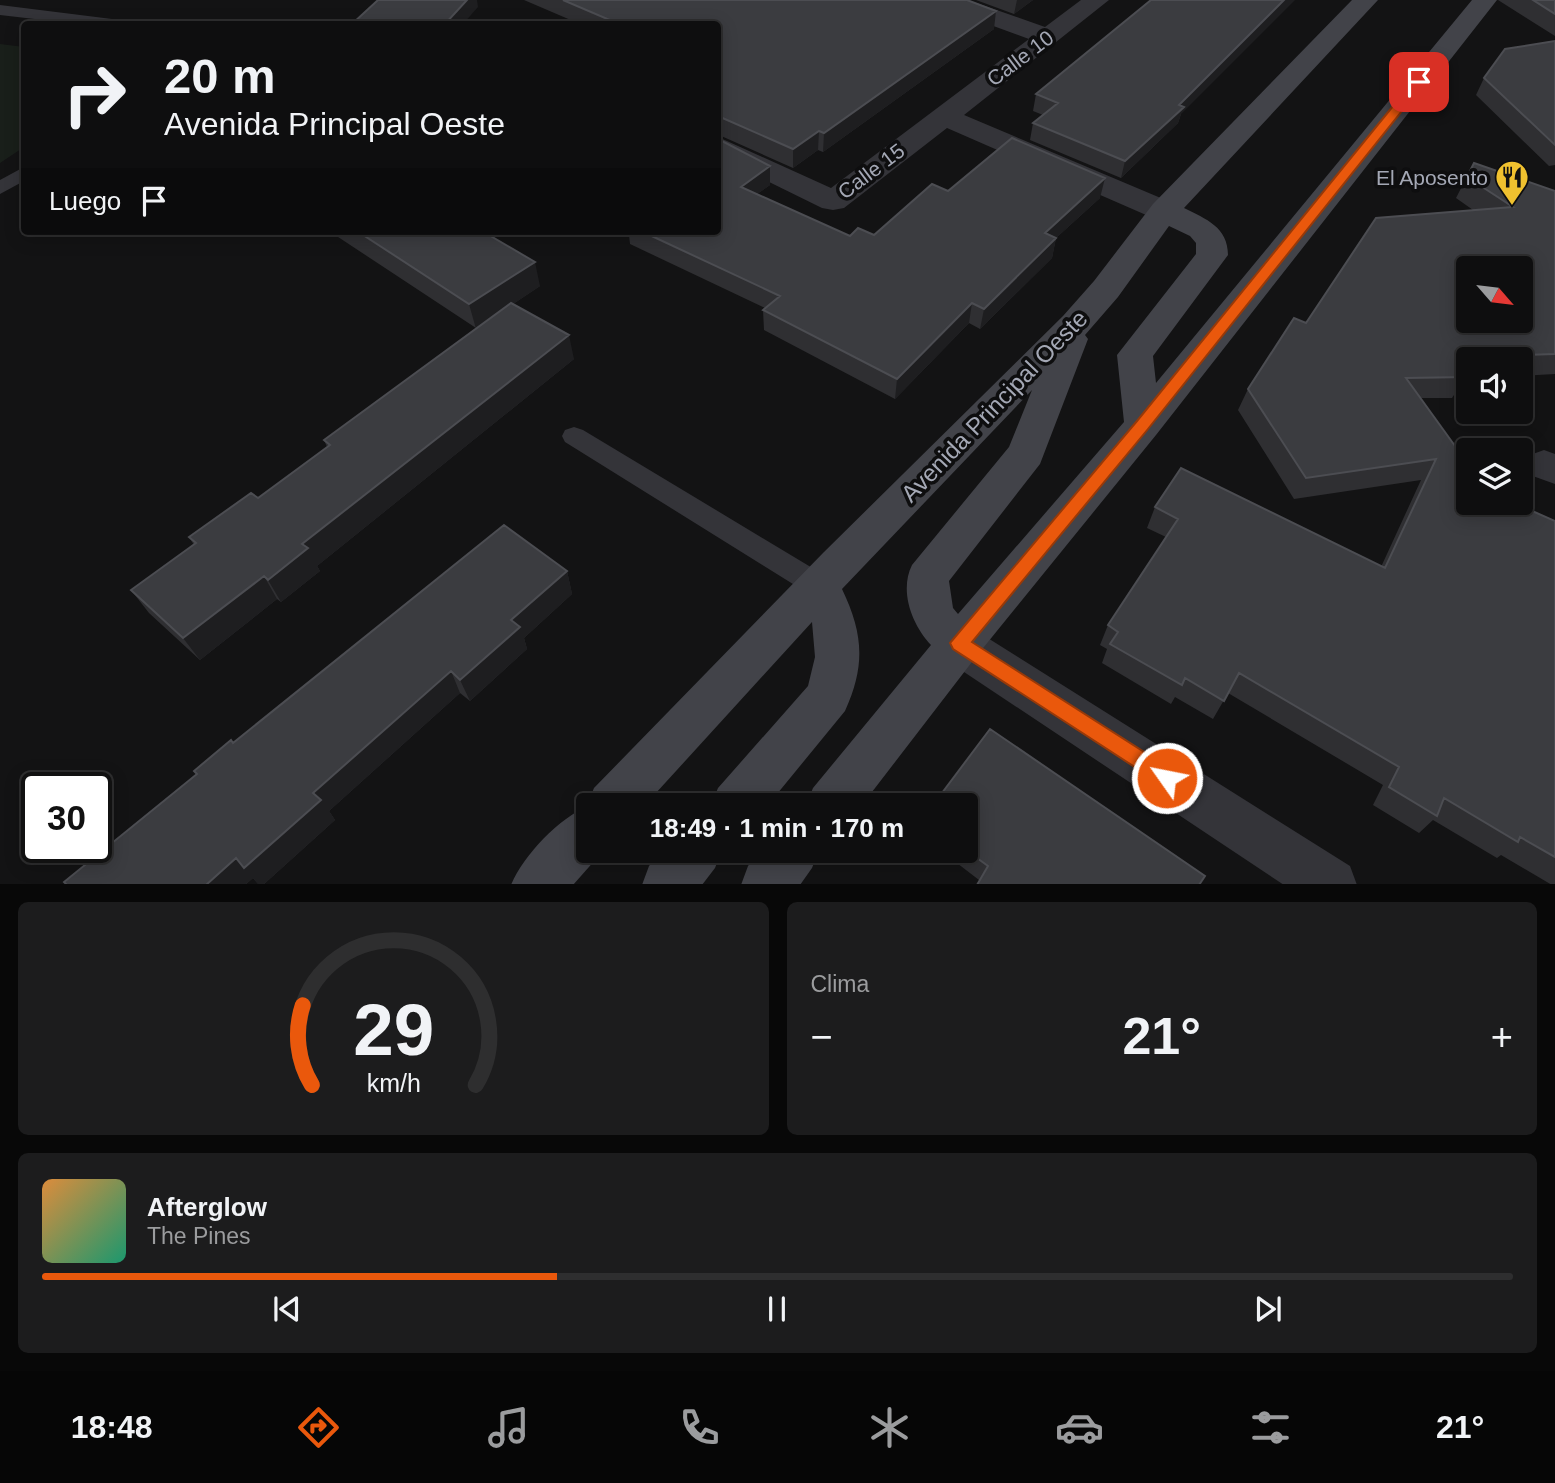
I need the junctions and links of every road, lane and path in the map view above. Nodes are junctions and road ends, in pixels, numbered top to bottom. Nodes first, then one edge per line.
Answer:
1 (945, 0) edge
2 (1097, 0) edge
3 (1366, 0) edge
4 (1485, 0) edge
5 (0, 10) edge
6 (88, 21) edge
7 (1048, 37) junction
8 (943, 116) junction
9 (721, 147) edge
10 (21, 175) edge
11 (0, 188) edge
12 (1164, 211) junction
13 (1075, 324) junction
14 (1143, 425) junction
15 (574, 436) dead end
16 (819, 586) junction
17 (960, 643) junction
18 (623, 793) edge
19 (746, 793) edge
20 (841, 793) edge
21 (576, 843) edge
22 (686, 863) edge
23 (784, 863) edge
24 (537, 884) edge
25 (668, 884) edge
26 (767, 884) edge
27 (1329, 884) edge

1 - 7 street
2 - 7 street, Calle 10
3 - 12 main road, Avenida Principal Oeste
4 - 14 main road
5 - 6 lane
7 - 8 street, Calle 10
8 - 9 street, Calle 15
8 - 12 street
10 - 11 lane
12 - 13 main road, Avenida Principal Oeste
12 - 14 main road
13 - 16 main road, Avenida Principal Oeste
13 - 17 main road
14 - 17 main road
15 - 16 lane
16 - 18 main road, Avenida Principal Oeste
16 - 19 main road
17 - 20 main road
17 - 27 street
21 - 24 main road
22 - 25 main road
23 - 26 main road

